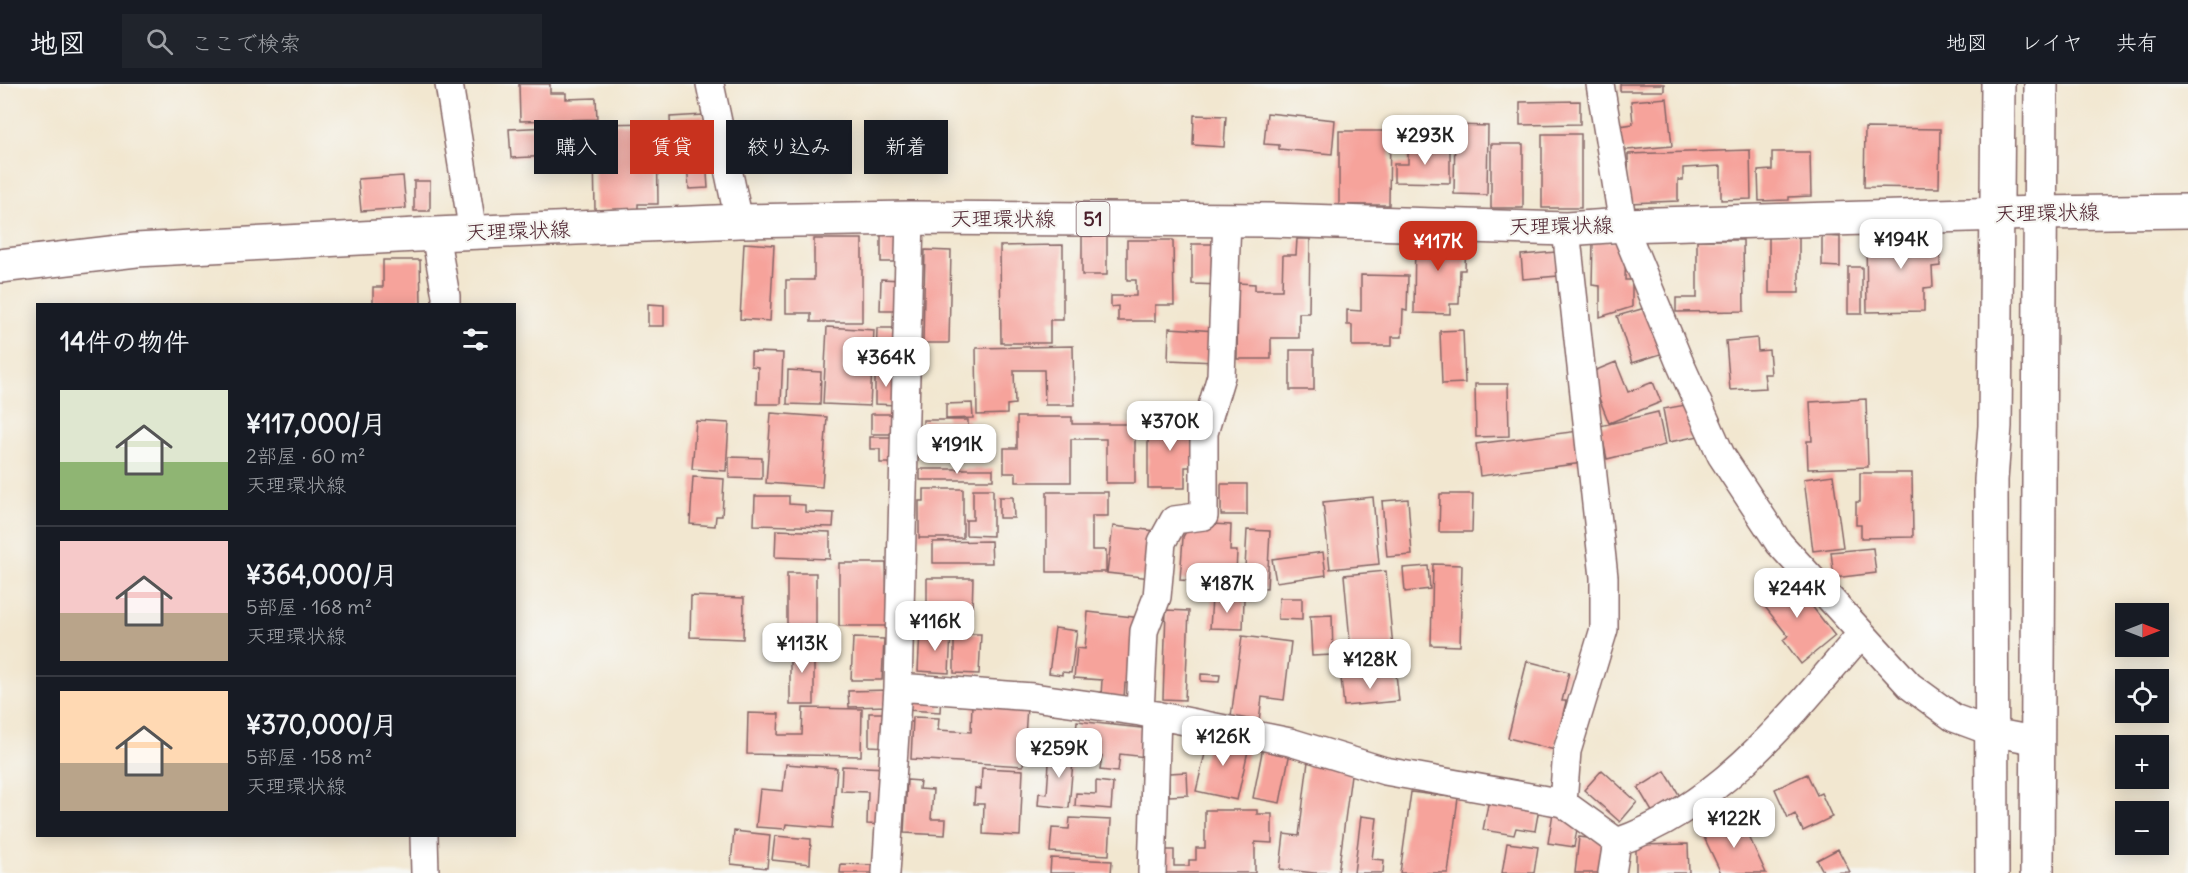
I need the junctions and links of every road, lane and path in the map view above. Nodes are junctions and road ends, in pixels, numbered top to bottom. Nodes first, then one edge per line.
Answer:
1 (449, 84) edge
2 (710, 84) edge
3 (1600, 84) edge
4 (1998, 84) edge
5 (2041, 84) edge
6 (2188, 211) edge
7 (2039, 213) junction
8 (1996, 214) junction
9 (910, 218) junction
10 (1227, 220) junction
11 (739, 221) junction
12 (1623, 225) junction
13 (1566, 229) junction
14 (473, 233) junction
15 (435, 234) junction
16 (0, 266) edge
17 (446, 303) edge
18 (1861, 634) junction
19 (898, 687) junction
20 (1149, 713) junction
21 (1992, 732) junction
22 (2038, 741) junction
23 (1563, 803) junction
24 (424, 837) edge
25 (1617, 842) junction
26 (425, 873) edge
27 (886, 873) edge
28 (1152, 873) edge
29 (1612, 873) edge
30 (1992, 873) edge
31 (2037, 873) edge

1 - 14 street
2 - 11 street
3 - 12 street
4 - 8 main road
5 - 7 main road
6 - 7 main road, 天理環状線 / 51
7 - 8 main road, 天理環状線 / 51
7 - 22 main road
8 - 12 main road, 天理環状線 / 51
8 - 21 main road
9 - 10 main road, 天理環状線 / 51
9 - 11 main road, 天理環状線 / 51
9 - 19 street
10 - 13 main road, 天理環状線 / 51
10 - 20 street
11 - 14 main road, 天理環状線 / 51
12 - 13 main road, 天理環状線 / 51
12 - 18 street
13 - 23 street
14 - 15 main road, 天理環状線 / 51
15 - 16 main road, 天理環状線 / 51
15 - 17 street
18 - 21 street
18 - 25 street
19 - 20 street
19 - 27 street
20 - 23 street
20 - 28 street
21 - 22 street
21 - 30 main road
22 - 31 main road
23 - 25 street
24 - 26 street
25 - 29 street

